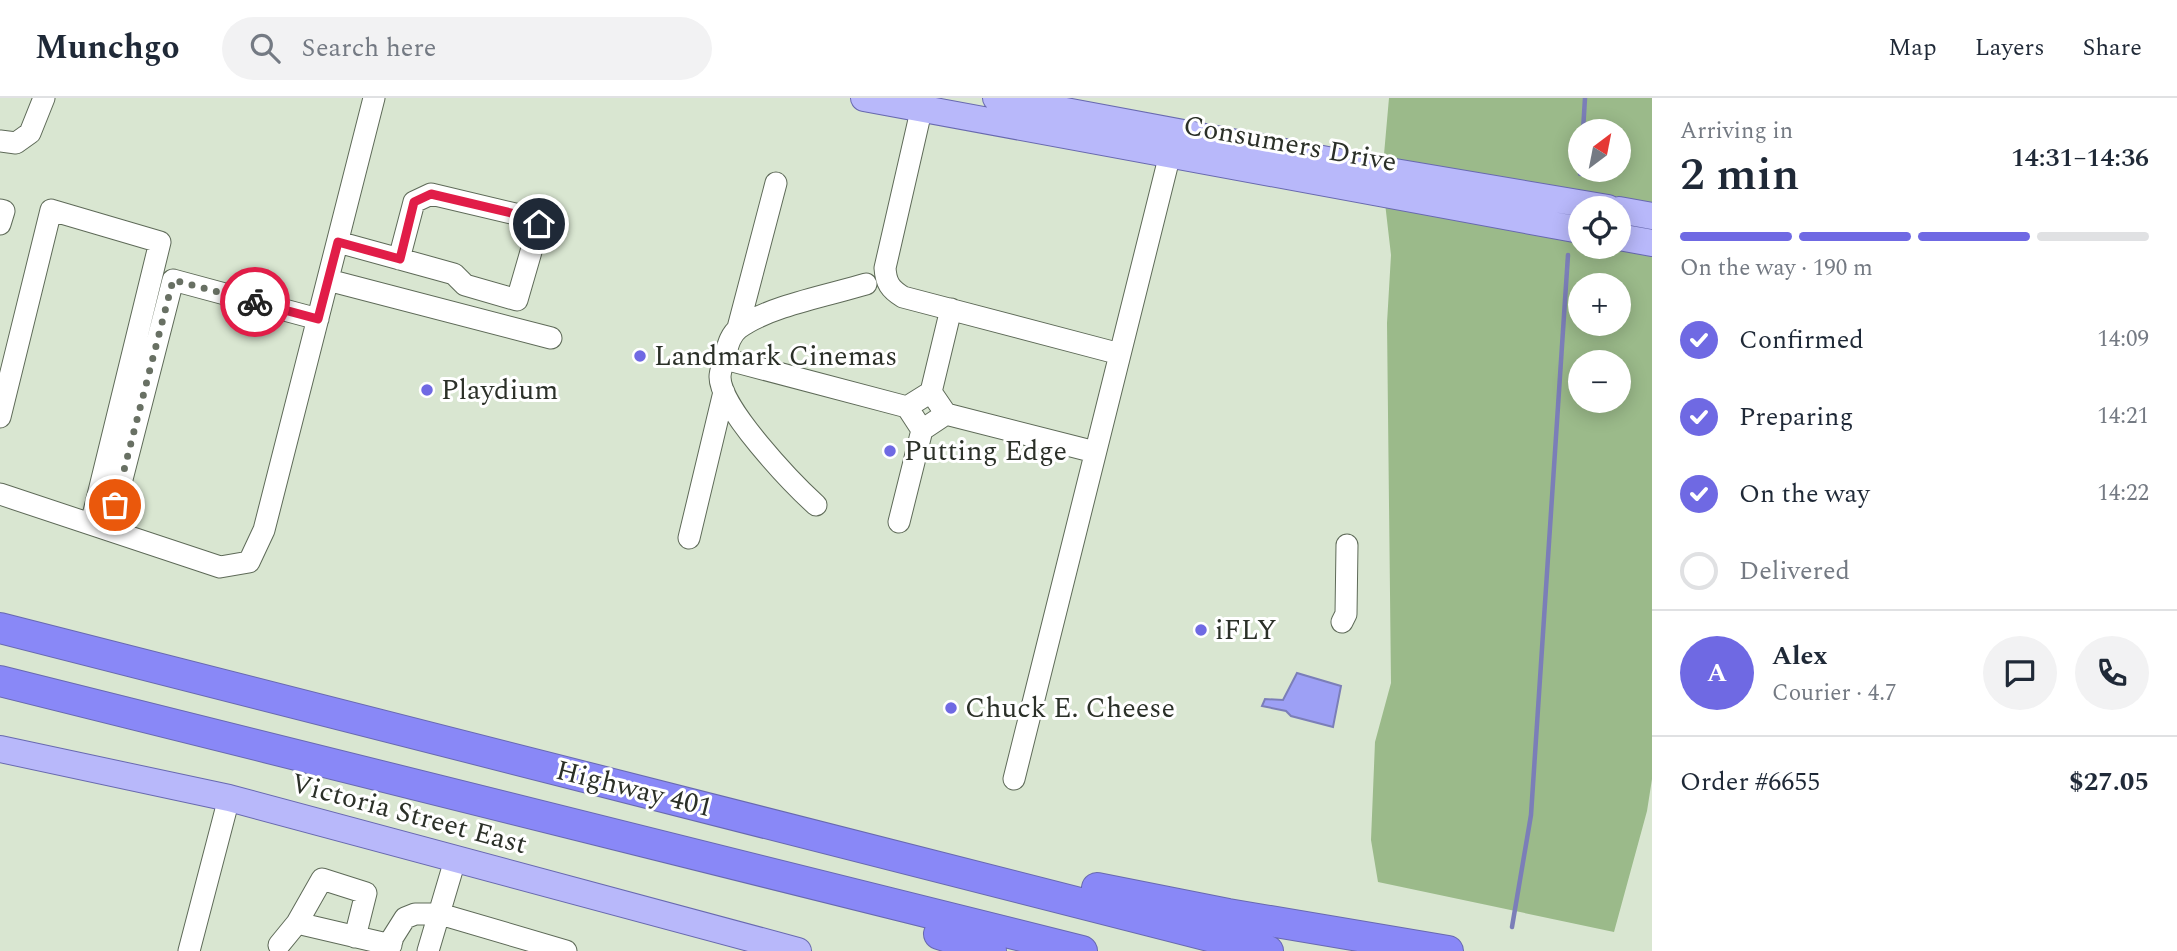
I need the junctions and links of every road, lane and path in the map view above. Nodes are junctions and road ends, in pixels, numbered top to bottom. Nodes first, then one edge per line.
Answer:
1 (44, 98) edge
2 (374, 98) edge
3 (864, 98) edge
4 (996, 98) edge
5 (923, 103) edge
6 (1068, 105) edge
7 (0, 141) edge
8 (1173, 144) junction
9 (775, 183) dead end
10 (1568, 202) edge
11 (0, 210) edge
12 (1631, 212) edge
13 (1652, 216) edge
14 (0, 224) edge
15 (1568, 227) edge
16 (1631, 239) edge
17 (338, 242) junction
18 (1652, 243) edge
19 (400, 259) junction
20 (328, 280) junction
21 (866, 284) dead end
22 (951, 309) junction
23 (318, 319) junction
24 (738, 328) junction
25 (551, 338) dead end
26 (1120, 354) junction
27 (724, 359) junction
28 (724, 392) junction
29 (931, 392) junction
30 (907, 407) junction
31 (946, 414) junction
32 (0, 417) edge
33 (922, 430) junction
34 (1096, 453) junction
35 (0, 494) edge
36 (816, 505) dead end
37 (899, 522) dead end
38 (100, 527) junction
39 (689, 538) dead end
40 (1347, 545) dead end
41 (1342, 622) dead end
42 (0, 628) edge
43 (0, 681) edge
44 (0, 749) edge
45 (1014, 779) dead end
46 (229, 799) junction
47 (822, 837) junction
48 (455, 860) junction
49 (726, 864) junction
50 (440, 914) junction
51 (296, 923) junction
52 (355, 937) junction
53 (279, 944) dead end
54 (390, 948) edge
55 (189, 951) edge
56 (428, 951) edge
57 (566, 951) edge
58 (798, 951) edge
59 (991, 951) edge
60 (1082, 951) edge
61 (1268, 951) edge
62 (1448, 951) edge

1 - 7 street
2 - 17 street
3 - 5 main road, Consumers Drive
4 - 6 main road, Consumers Drive
5 - 8 main road, Consumers Drive
5 - 22 street
6 - 8 main road, Consumers Drive
8 - 10 main road, Consumers Drive
8 - 15 main road, Consumers Drive
8 - 26 street
9 - 24 street
11 - 14 street
12 - 13 main road
16 - 18 main road
17 - 19 street
17 - 20 street
19 - 19 street
20 - 23 street
20 - 25 street
21 - 24 street
22 - 26 street
22 - 29 street
23 - 38 street
23 - 38 street
24 - 27 street
26 - 34 street
27 - 28 street
27 - 30 street
28 - 36 street
28 - 39 street
29 - 30 street
29 - 31 street
30 - 33 street
31 - 33 street
31 - 34 street
32 - 38 street
33 - 37 street
34 - 45 street
35 - 38 street
40 - 41 street
42 - 47 highway, Highway 401
43 - 49 highway, Highway 401
44 - 46 main road, Victoria Street East
46 - 48 main road, Victoria Street East
46 - 55 street
47 - 61 highway, Highway 401
47 - 62 highway
48 - 50 street
48 - 58 main road, Victoria Street East
49 - 59 highway
49 - 60 highway, Highway 401
50 - 54 street
50 - 56 street
50 - 57 street
51 - 52 street
51 - 52 street
51 - 53 street
52 - 54 street

